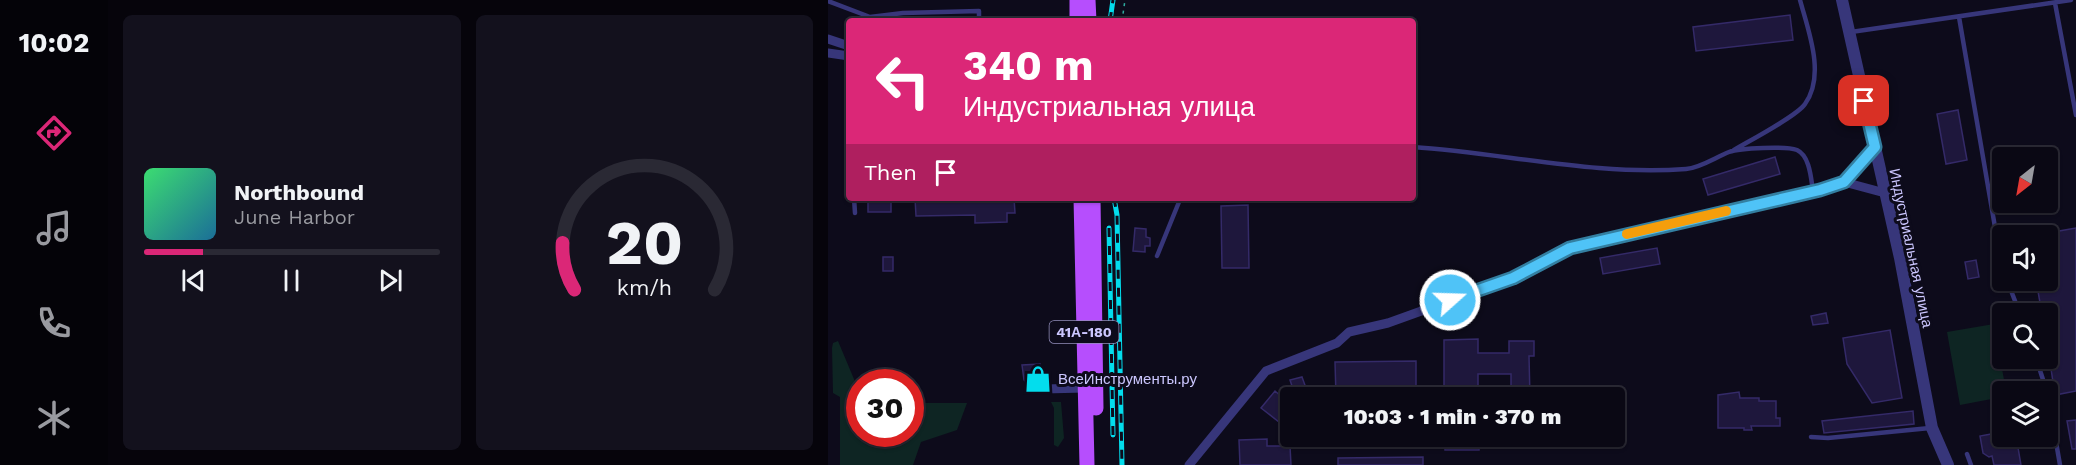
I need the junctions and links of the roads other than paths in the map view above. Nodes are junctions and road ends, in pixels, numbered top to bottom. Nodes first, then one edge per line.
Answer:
1 (1077, 0) edge
2 (1088, 0) edge
3 (1800, 0) edge
4 (1842, 0) edge
5 (2071, 0) edge
6 (828, 1) edge
7 (2055, 3) junction
8 (1959, 16) junction
9 (868, 18) edge
10 (876, 18) edge
11 (979, 18) edge
12 (1077, 18) edge
13 (1089, 18) edge
14 (1848, 32) junction
15 (828, 39) edge
16 (846, 45) edge
17 (828, 53) edge
18 (846, 56) edge
19 (2076, 115) edge
20 (1416, 147) edge
21 (1875, 147) junction
22 (1732, 151) junction
23 (1844, 182) junction
24 (1813, 191) junction
25 (1885, 193) junction
26 (854, 201) edge
27 (1081, 201) edge
28 (1093, 201) edge
29 (1180, 201) edge
30 (855, 213) dead end
31 (1995, 225) edge
32 (1157, 256) dead end
33 (1085, 388) junction
34 (1044, 389) dead end
35 (1932, 428) junction
36 (1811, 437) dead end
37 (2057, 447) edge
38 (1967, 454) dead end
39 (1087, 465) edge
40 (1097, 465) edge
41 (1189, 465) edge
42 (1948, 465) edge
43 (1971, 465) edge
44 (2060, 465) edge

1 - 12 main road
2 - 13 main road
3 - 22 lane
4 - 14 street, Индустриальная улица
5 - 7 lane
6 - 9 lane
7 - 8 lane
7 - 19 lane
8 - 14 lane
8 - 31 lane
10 - 11 lane
14 - 21 street, Индустриальная улица
15 - 16 street
17 - 18 street
20 - 22 lane
21 - 23 street
21 - 25 street, Индустриальная улица
22 - 24 lane
23 - 24 street
23 - 25 street
24 - 41 street
25 - 35 street, Индустриальная улица
26 - 30 lane
27 - 33 main road, 41А-180
28 - 40 main road, 41А-180
29 - 32 lane
33 - 34 street
33 - 39 main road, 41А-180
35 - 36 lane
35 - 42 street, Индустриальная улица
37 - 44 lane
38 - 43 lane

